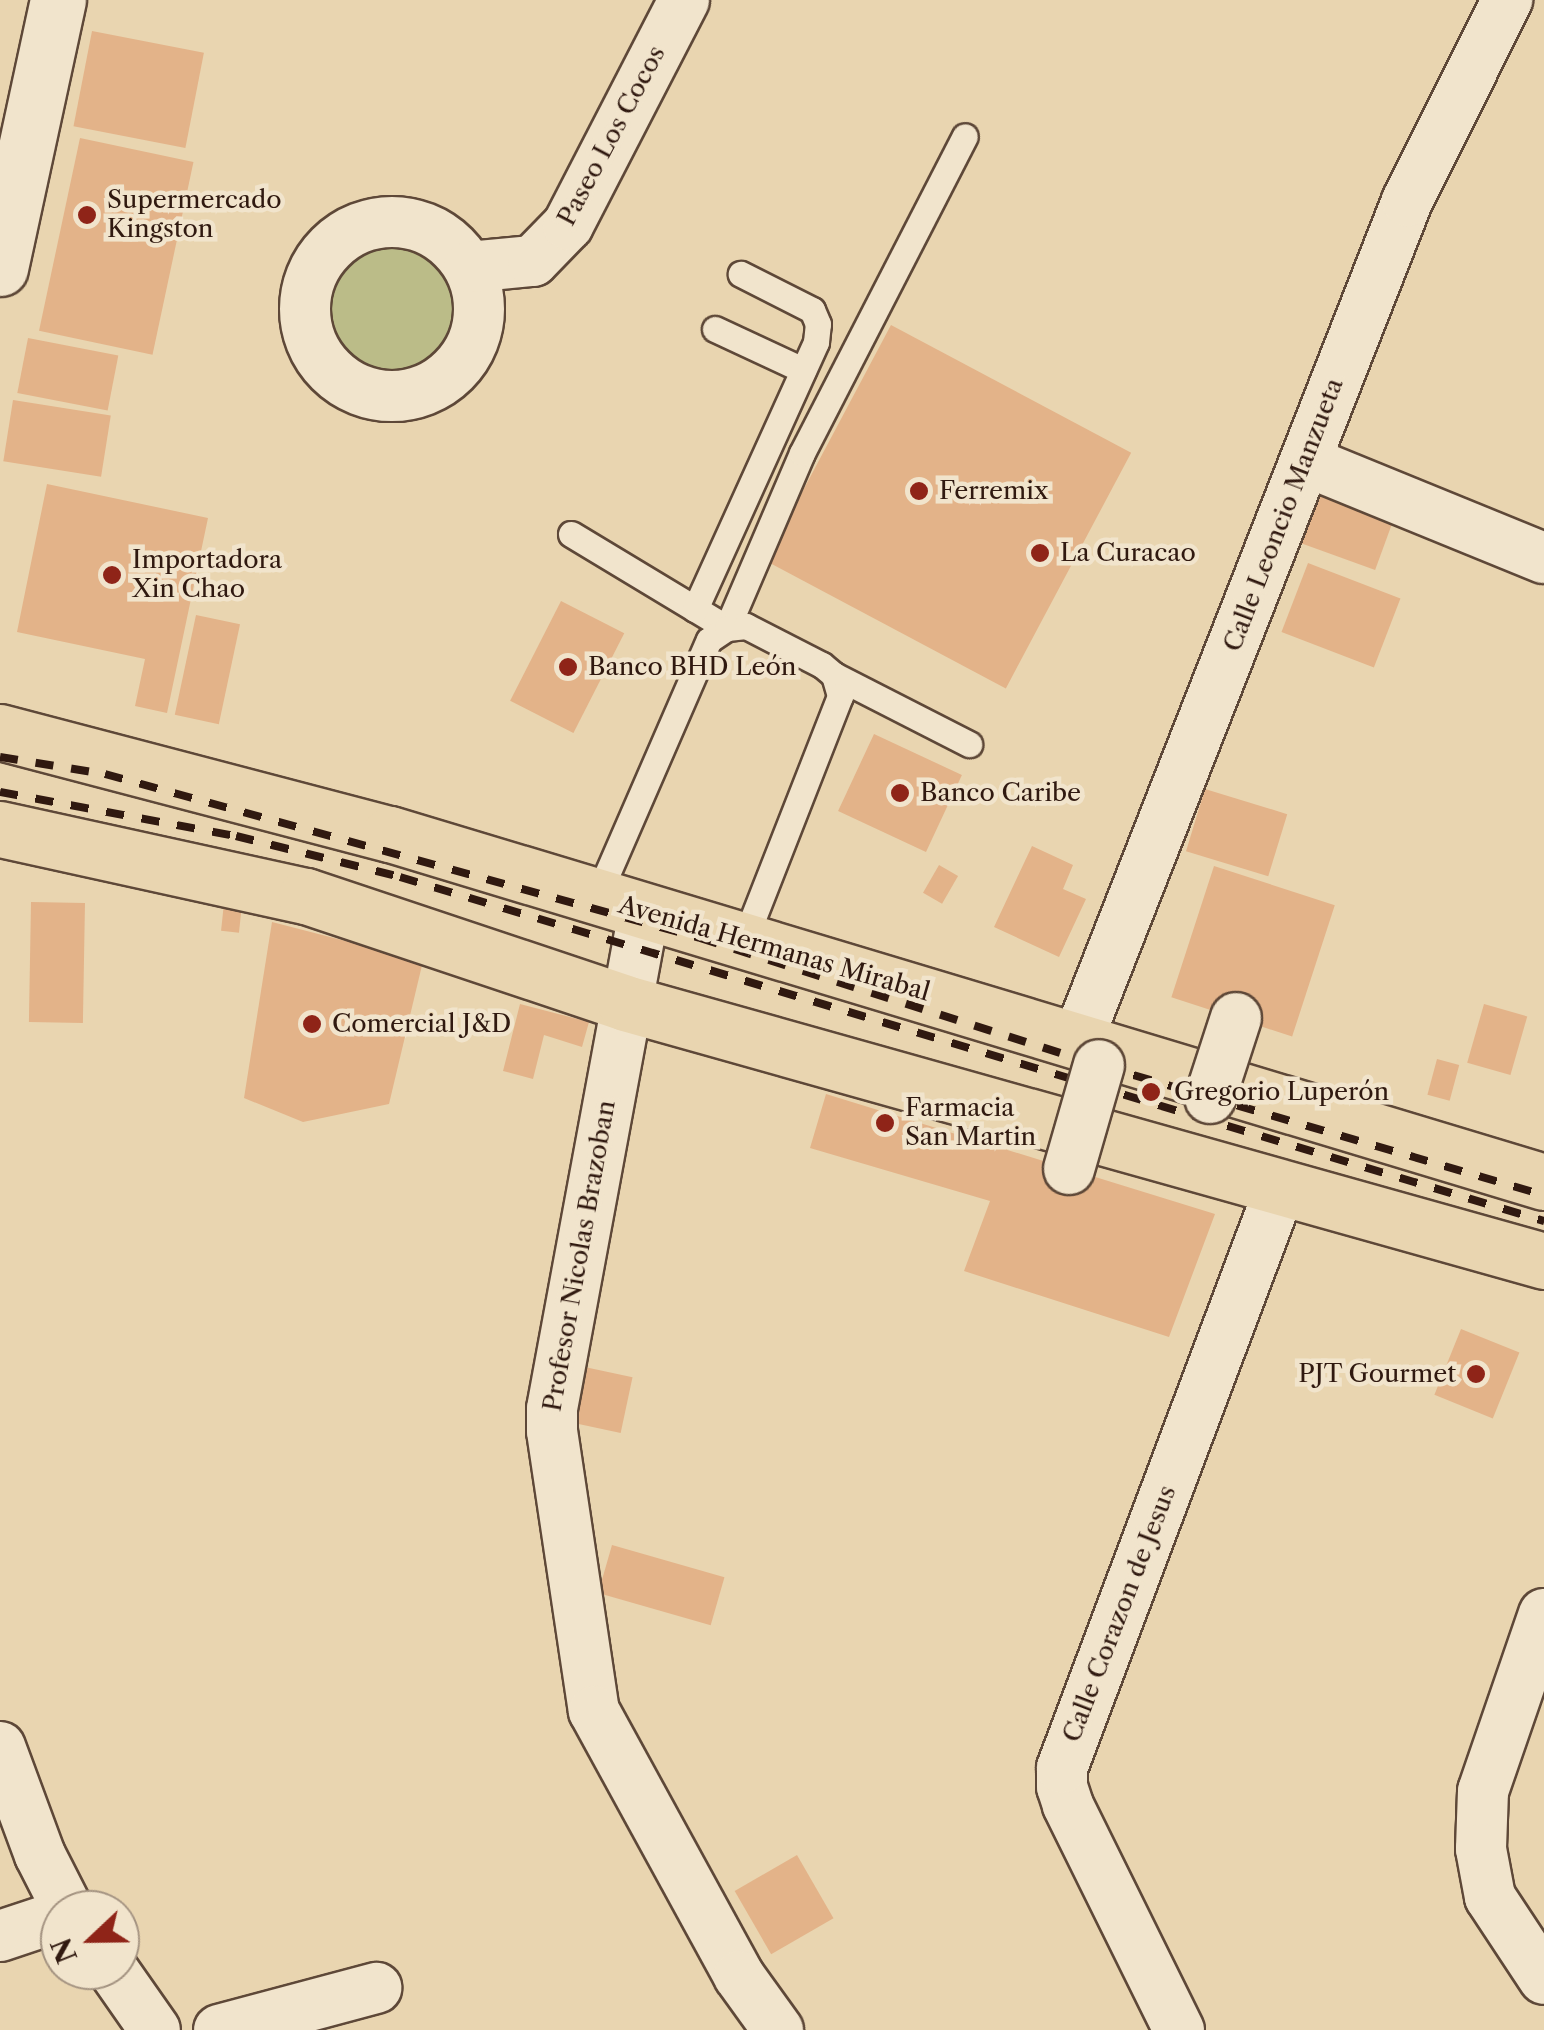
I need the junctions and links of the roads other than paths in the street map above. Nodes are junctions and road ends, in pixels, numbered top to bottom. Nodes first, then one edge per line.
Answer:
1 (58, 0) edge
2 (684, 0) edge
3 (1507, 0) edge
4 (965, 136) dead end
5 (468, 267) dead end
6 (0, 268) edge
7 (740, 274) dead end
8 (715, 330) dead end
9 (803, 370) junction
10 (1306, 461) junction
11 (571, 534) dead end
12 (1544, 558) edge
13 (694, 608) junction
14 (726, 628) junction
15 (834, 675) junction
16 (0, 732) edge
17 (969, 744) dead end
18 (0, 829) edge
19 (620, 905) junction
20 (744, 941) junction
21 (625, 1003) junction
22 (1236, 1018) dead end
23 (1089, 1052) junction
24 (1210, 1098) dead end
25 (1069, 1170) dead end
26 (1544, 1182) edge
27 (1280, 1189) junction
28 (1544, 1261) edge
29 (1544, 1614) edge
30 (0, 1748) edge
31 (58, 1890) edge
32 (40, 1923) edge
33 (0, 1936) edge
34 (1544, 1979) edge
35 (376, 1988) dead end
36 (128, 1990) edge
37 (155, 2030) edge
38 (219, 2030) edge
39 (778, 2030) edge
40 (1179, 2030) edge

1 - 6 street
2 - 5 street, Paseo Los Cocos
3 - 10 street, Calle Leoncio Manzueta
4 - 14 lane
7 - 9 lane
8 - 9 lane
9 - 13 lane
10 - 12 street
10 - 23 street, Calle Leoncio Manzueta
11 - 13 lane
13 - 14 lane
14 - 15 lane
14 - 19 lane
15 - 17 lane
15 - 20 lane
16 - 19 main road, Avenida Hermanas Mirabal
18 - 21 main road
19 - 20 main road, Avenida Hermanas Mirabal
19 - 21 street, Profesor Nicolas Brazoban
20 - 23 main road, Avenida Hermanas Mirabal
21 - 27 main road
21 - 39 street, Profesor Nicolas Brazoban
22 - 24 street, bridge
23 - 25 street, Calle Leoncio Manzueta, bridge
23 - 26 main road, Avenida Hermanas Mirabal
27 - 28 main road
27 - 40 street, Calle Corazon de Jesus
29 - 34 street
30 - 31 street
32 - 33 street
35 - 38 street
36 - 37 street

